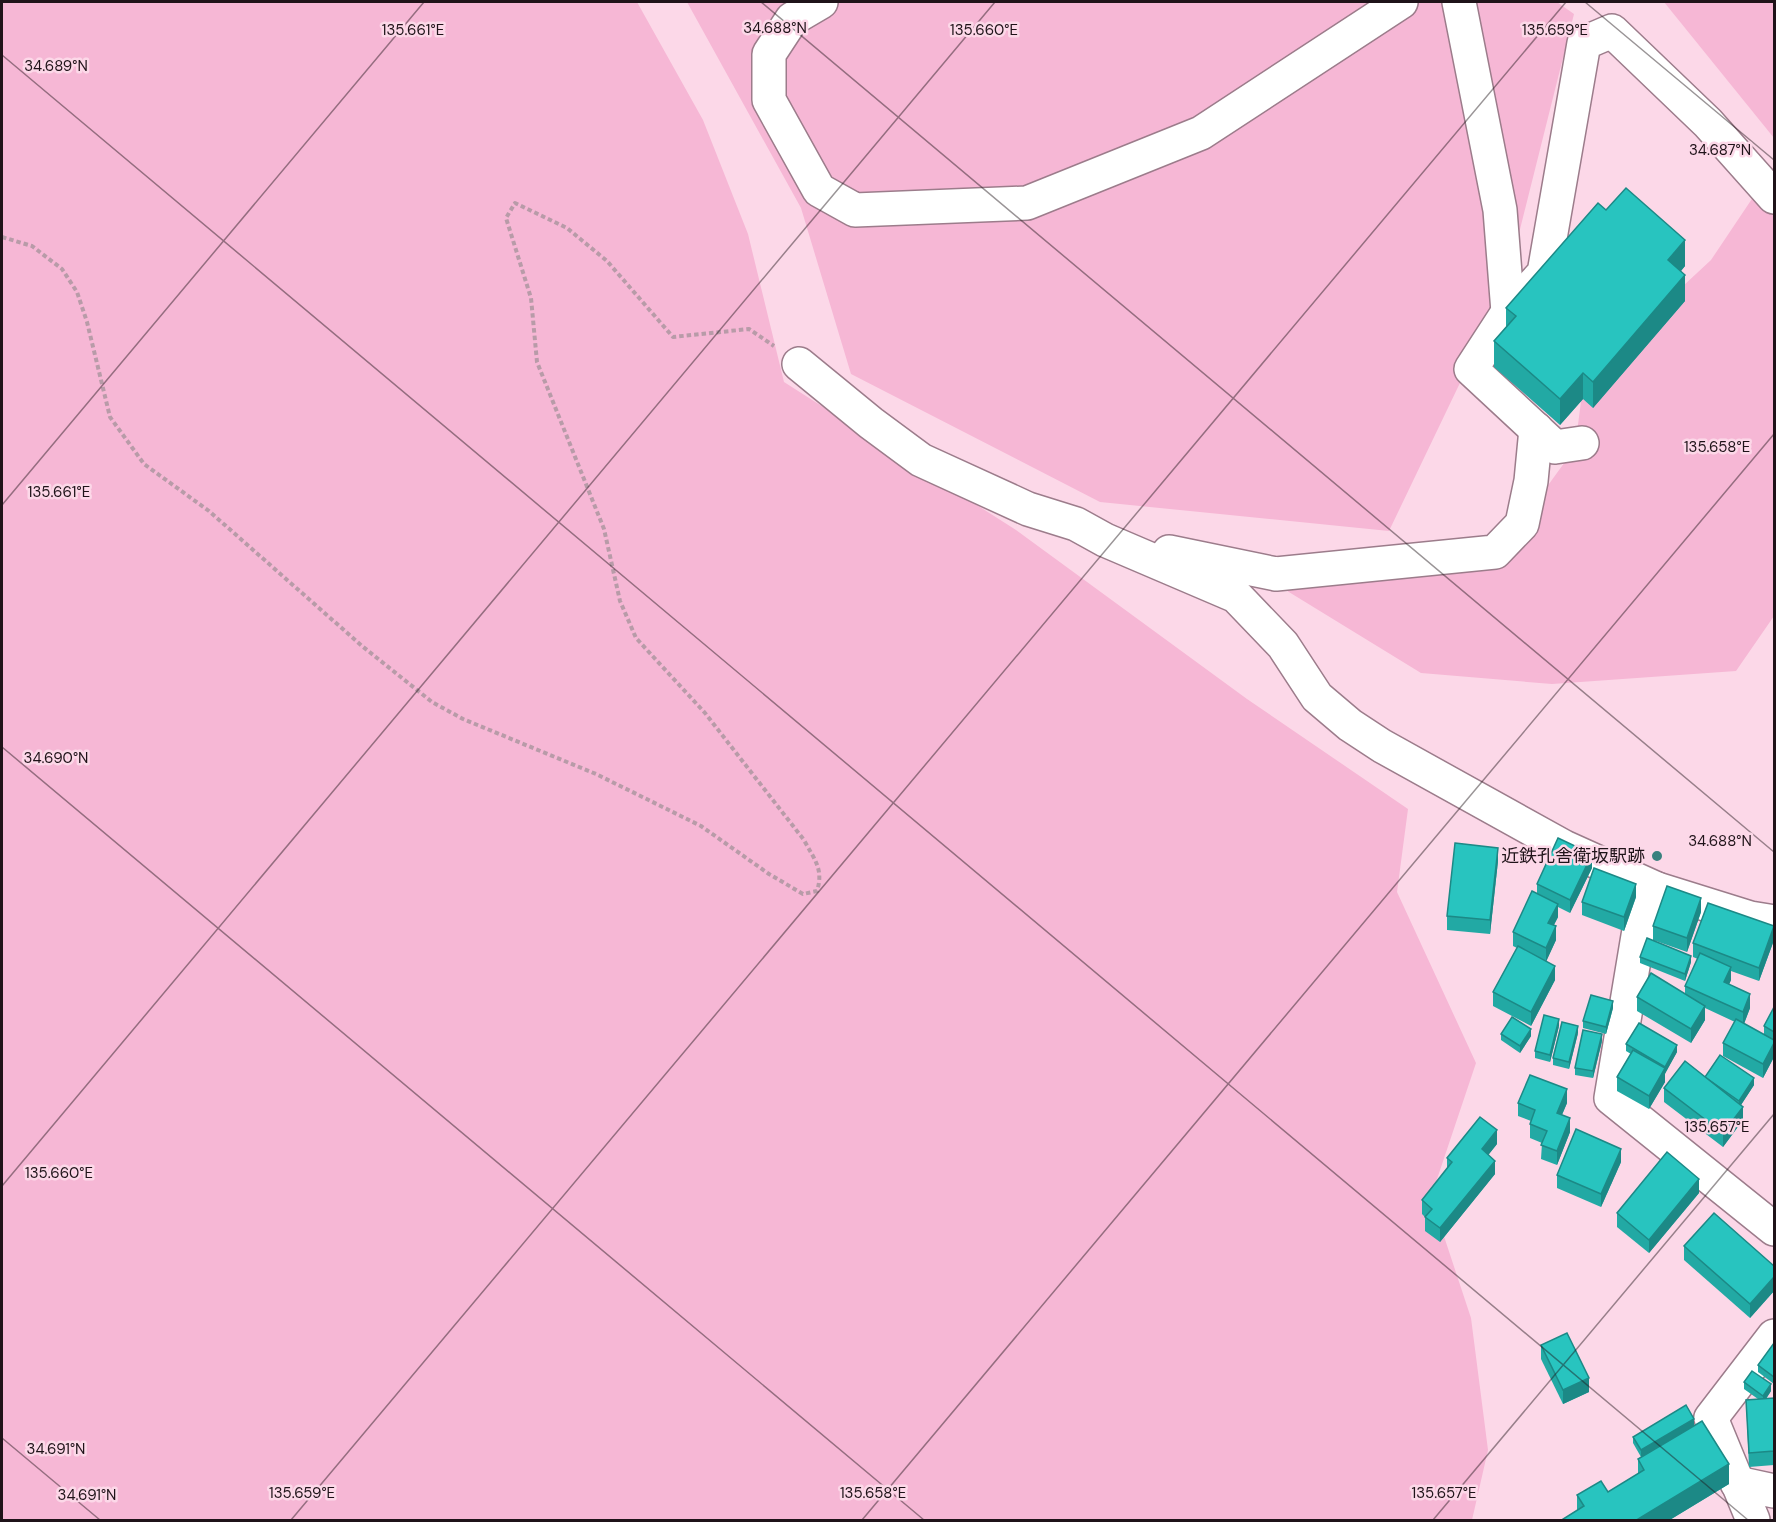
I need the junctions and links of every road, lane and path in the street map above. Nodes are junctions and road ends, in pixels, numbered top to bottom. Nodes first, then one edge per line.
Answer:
1 (821, 2) edge
2 (1401, 2) edge
3 (1459, 2) edge
4 (1774, 197) edge
5 (2, 237) edge
6 (1508, 312) junction
7 (799, 364) joint
8 (1536, 429) junction
9 (1582, 443) dead end
10 (1076, 524) junction
11 (1657, 889) junction
12 (1774, 922) edge
13 (1774, 1228) edge
14 (1774, 1336) edge
15 (1753, 1499) edge

1 - 2 street
3 - 6 street
4 - 6 street
5 - 7 path
6 - 8 street
7 - 10 street
8 - 9 street
8 - 10 street
10 - 11 street
11 - 12 street
11 - 13 street
14 - 15 street

